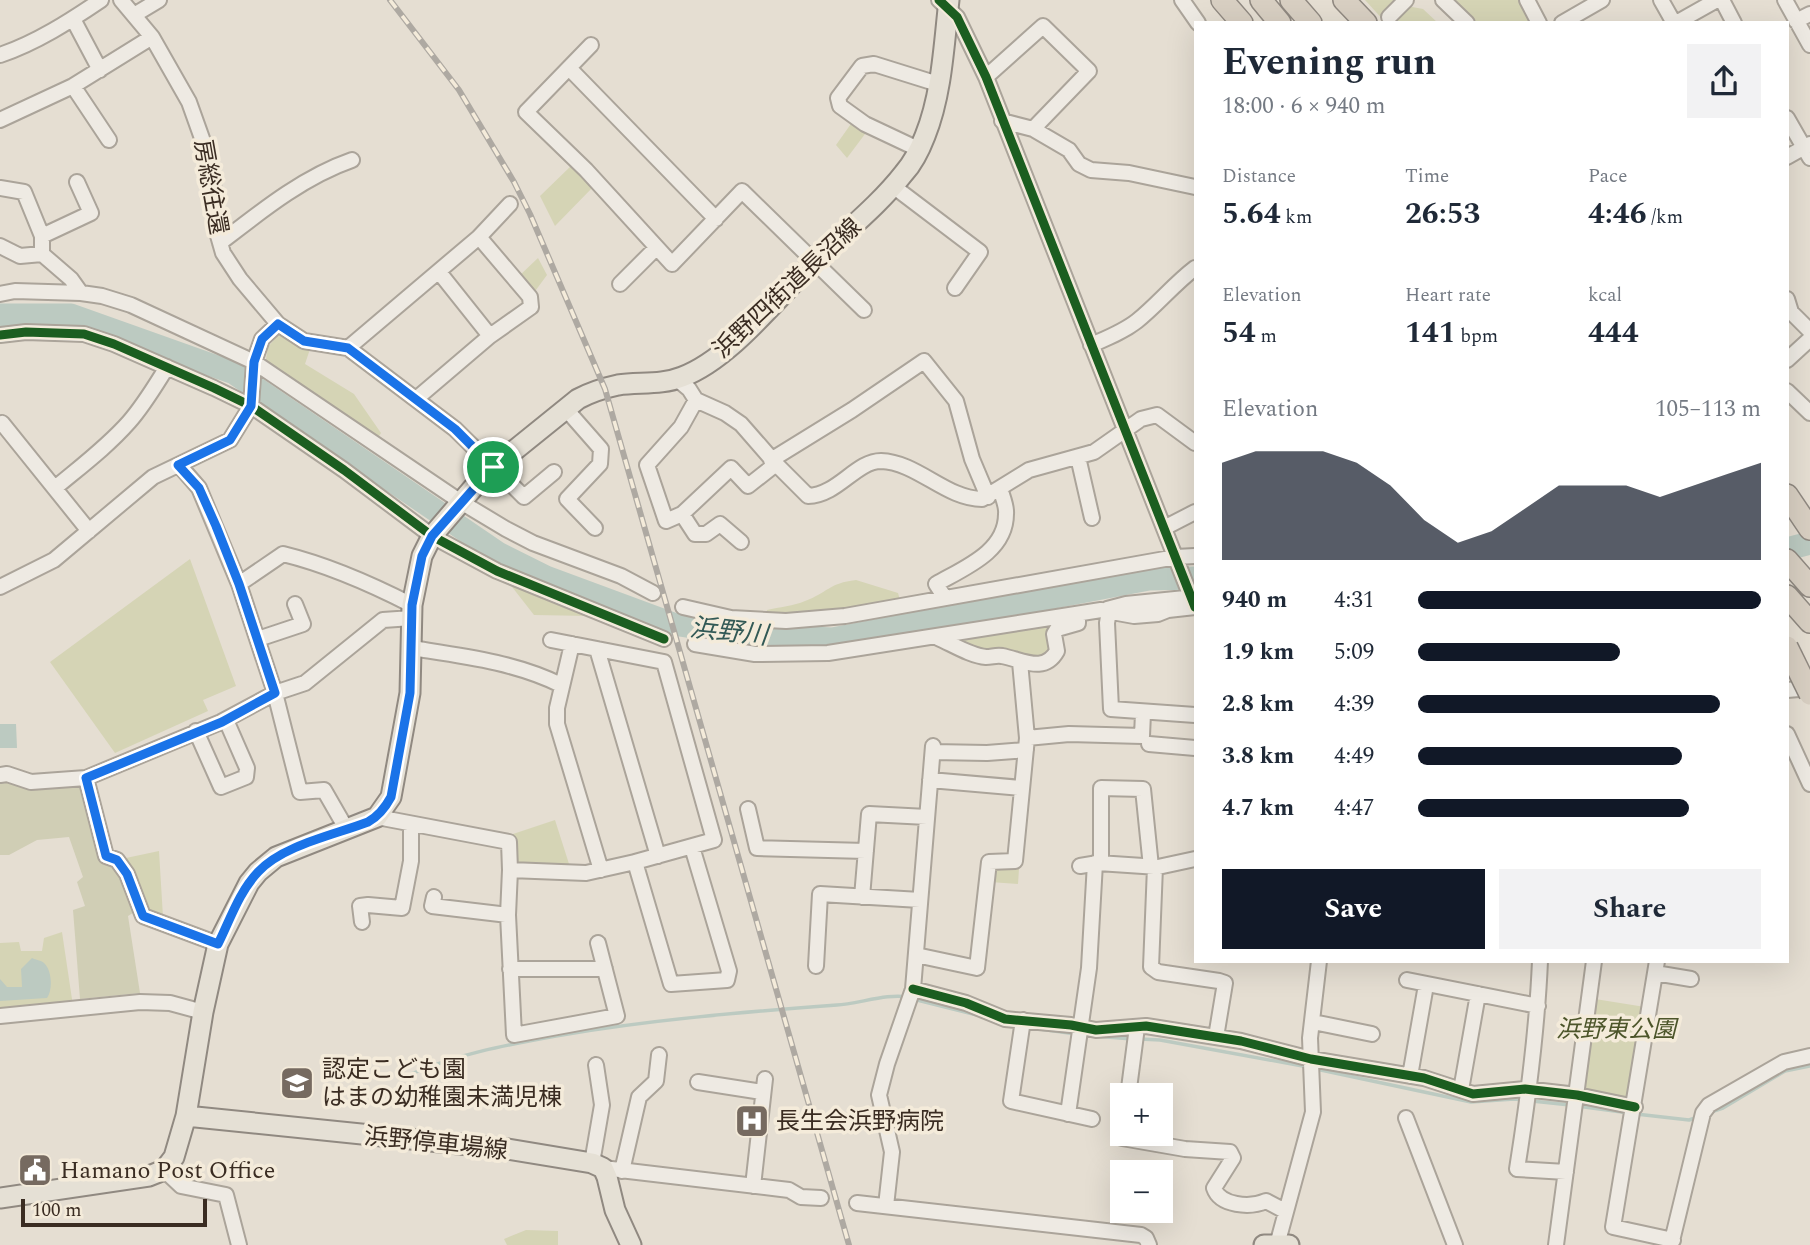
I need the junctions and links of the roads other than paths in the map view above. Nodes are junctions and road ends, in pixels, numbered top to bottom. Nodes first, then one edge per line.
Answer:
1 (101, 0) edge
2 (121, 0) edge
3 (159, 0) edge
4 (1182, 0) edge
5 (1222, 0) edge
6 (1261, 0) edge
7 (1291, 0) edge
8 (1344, 0) edge
9 (1406, 0) edge
10 (1443, 0) edge
11 (1527, 0) edge
12 (1602, 0) edge
13 (1661, 0) edge
14 (1720, 0) edge
15 (1785, 0) edge
16 (945, 2) edge
17 (1810, 14) edge
18 (134, 15) junction
19 (1389, 17) dead end
20 (73, 19) junction
21 (1197, 21) edge
22 (1239, 21) edge
23 (1278, 21) edge
24 (1309, 21) edge
25 (1364, 21) edge
26 (1465, 21) edge
27 (1538, 21) edge
28 (1565, 21) edge
29 (1674, 21) edge
30 (1679, 21) edge
31 (1733, 21) edge
32 (1796, 21) junction
33 (152, 37) junction
34 (1810, 45) edge
35 (592, 46) dead end
36 (0, 55) edge
37 (569, 68) junction
38 (100, 70) junction
39 (986, 76) junction
40 (938, 84) junction
41 (73, 86) junction
42 (0, 120) edge
43 (1002, 121) junction
44 (1789, 121) edge
45 (1033, 129) junction
46 (109, 140) dead end
47 (919, 149) junction
48 (1808, 150) edge
49 (1789, 156) edge
50 (352, 160) dead end
51 (77, 182) dead end
52 (893, 186) junction
53 (1194, 187) edge
54 (0, 188) edge
55 (510, 204) dead end
56 (716, 219) junction
57 (43, 236) junction
58 (479, 237) junction
59 (220, 243) junction
60 (0, 246) edge
61 (656, 248) junction
62 (41, 254) junction
63 (815, 261) junction
64 (1194, 269) edge
65 (439, 272) junction
66 (0, 283) edge
67 (620, 284) dead end
68 (955, 288) dead end
69 (15, 291) junction
70 (0, 293) edge
71 (81, 293) junction
72 (1789, 306) edge
73 (864, 310) dead end
74 (278, 324) junction
75 (1810, 331) edge
76 (0, 335) edge
77 (490, 336) junction
78 (1810, 340) edge
79 (1091, 345) junction
80 (348, 348) junction
81 (1789, 358) edge
82 (254, 362) junction
83 (167, 367) junction
84 (677, 379) junction
85 (1789, 393) edge
86 (415, 399) junction
87 (696, 400) junction
88 (251, 406) junction
89 (565, 408) junction
90 (1810, 413) edge
91 (0, 424) edge
92 (1124, 429) junction
93 (1194, 442) edge
94 (1077, 457) junction
95 (774, 462) junction
96 (178, 465) junction
97 (493, 467) junction
98 (554, 472) dead end
99 (55, 488) junction
100 (994, 492) junction
101 (1789, 498) edge
102 (461, 502) junction
103 (1194, 513) edge
104 (682, 514) junction
105 (1092, 518) dead end
106 (1807, 524) edge
107 (595, 528) dead end
108 (1164, 528) junction
109 (89, 531) junction
110 (432, 536) junction
111 (741, 542) dead end
112 (1194, 556) edge
113 (1176, 557) junction
114 (1789, 562) edge
115 (239, 584) junction
116 (1809, 585) edge
117 (0, 587) edge
118 (653, 593) dead end
119 (945, 598) junction
120 (1789, 599) edge
121 (1194, 602) edge
122 (295, 604) dead end
123 (683, 607) dead end
124 (412, 611) junction
125 (1105, 611) junction
126 (1078, 615) junction
127 (1810, 622) edge
128 (937, 637) junction
129 (258, 639) junction
130 (664, 639) dead end
131 (551, 640) dead end
132 (572, 644) junction
133 (695, 644) dead end
134 (411, 648) junction
135 (597, 649) junction
136 (1789, 652) edge
137 (1020, 662) junction
138 (1810, 684) edge
139 (561, 685) junction
140 (1789, 690) edge
141 (275, 693) junction
142 (1810, 694) edge
143 (1143, 712) junction
144 (1194, 715) edge
145 (226, 720) junction
146 (196, 732) junction
147 (1789, 738) edge
148 (1027, 744) junction
149 (1149, 744) dead end
150 (1194, 748) edge
151 (0, 775) edge
152 (86, 778) junction
153 (930, 780) junction
154 (1810, 784) edge
155 (1023, 788) junction
156 (748, 809) dead end
157 (377, 817) junction
158 (927, 817) junction
159 (411, 824) junction
160 (347, 830) junction
161 (692, 847) junction
162 (866, 851) junction
163 (658, 856) junction
164 (1194, 859) edge
165 (635, 862) junction
166 (1092, 864) junction
167 (1153, 867) junction
168 (510, 870) junction
169 (601, 870) junction
170 (434, 897) dead end
171 (862, 897) junction
172 (920, 900) junction
173 (508, 915) junction
174 (362, 922) dead end
175 (598, 943) dead end
176 (218, 944) junction
177 (916, 955) junction
178 (1320, 963) edge
179 (1539, 963) edge
180 (1594, 963) edge
181 (816, 966) dead end
182 (1656, 967) edge
183 (510, 969) junction
184 (605, 969) junction
185 (1691, 979) dead end
186 (1406, 980) dead end
187 (1426, 985) junction
188 (913, 989) junction
189 (1478, 994) junction
190 (1538, 1006) junction
191 (203, 1012) junction
192 (0, 1016) edge
193 (1023, 1020) junction
194 (1313, 1022) junction
195 (1080, 1027) junction
196 (1137, 1027) junction
197 (1372, 1034) dead end
198 (1216, 1037) junction
199 (659, 1055) dead end
200 (1810, 1056) edge
201 (1311, 1059) junction
202 (596, 1065) dead end
203 (1410, 1076) junction
204 (698, 1082) dead end
205 (1130, 1083) edge
206 (1529, 1089) junction
207 (1461, 1090) junction
208 (1577, 1095) junction
209 (1634, 1107) junction
210 (1068, 1114) junction
211 (186, 1116) junction
212 (1406, 1118) dead end
213 (1092, 1119) dead end
214 (1168, 1146) edge
215 (605, 1167) junction
216 (164, 1170) junction
217 (1566, 1172) junction
218 (753, 1186) junction
219 (0, 1198) edge
220 (821, 1198) dead end
221 (857, 1203) dead end
222 (886, 1206) junction
223 (1285, 1211) junction
224 (1672, 1242) edge
225 (239, 1245) edge
226 (631, 1245) edge
227 (1149, 1245) edge
228 (1264, 1245) edge
229 (1276, 1245) edge
230 (1289, 1245) edge
231 (1455, 1245) edge
232 (1556, 1245) edge

1 - 20 street
2 - 18 street, 房総往還
3 - 18 street
4 - 21 street
5 - 22 highway
6 - 23 highway
7 - 24 highway
8 - 25 highway
9 - 19 street
10 - 26 street
11 - 27 street
12 - 28 street
13 - 29 street
14 - 30 street
14 - 31 street
15 - 32 street
16 - 39 street
16 - 40 main road, 浜野四街道長沼線
17 - 32 street
18 - 33 street, 房総往還
20 - 36 street
20 - 38 street
32 - 34 street
33 - 38 street
33 - 59 street, 房総往還
35 - 37 street
37 - 56 street
37 - 61 street
38 - 41 street
39 - 43 street
39 - 45 street
40 - 47 main road, 浜野四街道長沼線
40 - 47 street
41 - 42 street
41 - 46 street
43 - 45 street
43 - 79 street
44 - 48 street
45 - 53 street
47 - 52 main road, 浜野四街道長沼線
48 - 49 street
50 - 59 street
51 - 57 street
52 - 63 main road, 浜野四街道長沼線
52 - 68 street
54 - 57 street
55 - 58 street
56 - 61 street
56 - 63 street
57 - 62 street
58 - 65 street
58 - 77 street
59 - 74 street, 房総往還
60 - 62 street
61 - 67 street
62 - 71 street
63 - 73 street
63 - 84 main road, 浜野四街道長沼線
64 - 79 street
65 - 77 street
65 - 80 street
66 - 69 street
69 - 70 street
69 - 71 street
71 - 82 street
72 - 75 street
74 - 80 street, 房総往還
74 - 82 street
76 - 83 street
77 - 86 street
78 - 81 street
79 - 92 street
80 - 86 street, 房総往還
82 - 88 street
82 - 102 street
83 - 88 street
83 - 99 street
84 - 87 street
84 - 89 main road, 浜野四街道長沼線
85 - 90 street
86 - 97 street, 房総往還
87 - 95 street
87 - 104 street
88 - 96 street
88 - 110 street
89 - 97 main road, 浜野四街道長沼線
89 - 107 street
91 - 99 street
92 - 93 street
92 - 94 street
92 - 108 street
94 - 100 street
94 - 105 street
95 - 100 street
95 - 100 street
95 - 104 street
96 - 109 street
96 - 115 street
97 - 98 street, 房総往還
97 - 102 main road, 浜野四街道長沼線
99 - 109 street
100 - 119 street
101 - 106 highway
102 - 110 main road, 浜野四街道長沼線
102 - 118 street
103 - 108 street
104 - 111 street
108 - 113 street
109 - 117 street
110 - 124 main road, 浜野四街道長沼線
110 - 130 street
112 - 113 street
113 - 119 street
113 - 121 street
114 - 116 highway
115 - 124 street
115 - 129 street
119 - 123 street
120 - 127 highway
121 - 125 street
122 - 129 street
124 - 134 main road, 浜野四街道長沼線
124 - 141 street
125 - 126 street
125 - 143 street
126 - 128 street
126 - 137 street
128 - 133 street
128 - 137 street
129 - 141 street
131 - 132 street
132 - 135 street
132 - 139 street
134 - 139 street
134 - 157 main road, 浜野四街道長沼線
135 - 161 street
135 - 163 street
136 - 142 highway, bridge
137 - 148 street
138 - 140 street
139 - 169 street
141 - 145 street
141 - 160 street
143 - 144 street
143 - 148 street
145 - 146 street
145 - 146 street
146 - 152 street
147 - 154 street
148 - 153 street
148 - 155 street
149 - 150 street
151 - 152 street
152 - 176 street
153 - 155 street
153 - 158 street
155 - 177 street
156 - 162 street
157 - 159 street
157 - 160 main road
158 - 162 street
158 - 172 street
159 - 168 street
159 - 174 street
160 - 176 main road
161 - 163 street
161 - 165 street
162 - 171 street
163 - 165 street
164 - 167 street
165 - 169 street
166 - 167 street
166 - 167 street
166 - 195 street
167 - 198 street
168 - 169 street
168 - 173 street
170 - 173 street
171 - 172 street
171 - 181 street
172 - 177 street
173 - 183 street
175 - 184 street
176 - 191 main road
177 - 188 street
178 - 194 street
179 - 190 street
180 - 208 street
182 - 185 street
182 - 209 street
183 - 184 street
183 - 184 street
186 - 187 street
187 - 189 street
187 - 203 street
188 - 193 street
188 - 222 street
189 - 190 street
189 - 207 street
190 - 206 street
191 - 192 street
191 - 211 main road
193 - 195 street
193 - 210 street
194 - 197 street
194 - 201 street
195 - 196 street
195 - 210 street
196 - 198 street
196 - 205 street
198 - 201 street
199 - 215 street
200 - 224 street
201 - 203 street
201 - 223 street
202 - 215 street
203 - 207 street
204 - 218 street
206 - 207 street
206 - 208 street
206 - 217 street
208 - 209 street
208 - 217 street
209 - 224 street
210 - 213 street
211 - 215 main road, 浜野停車場線
211 - 216 main road
212 - 231 street
214 - 223 street
215 - 218 street
215 - 226 main road
216 - 219 main road
216 - 225 street
217 - 232 street
218 - 220 street
221 - 222 street
222 - 227 street
223 - 229 street
228 - 229 main road
229 - 230 main road

